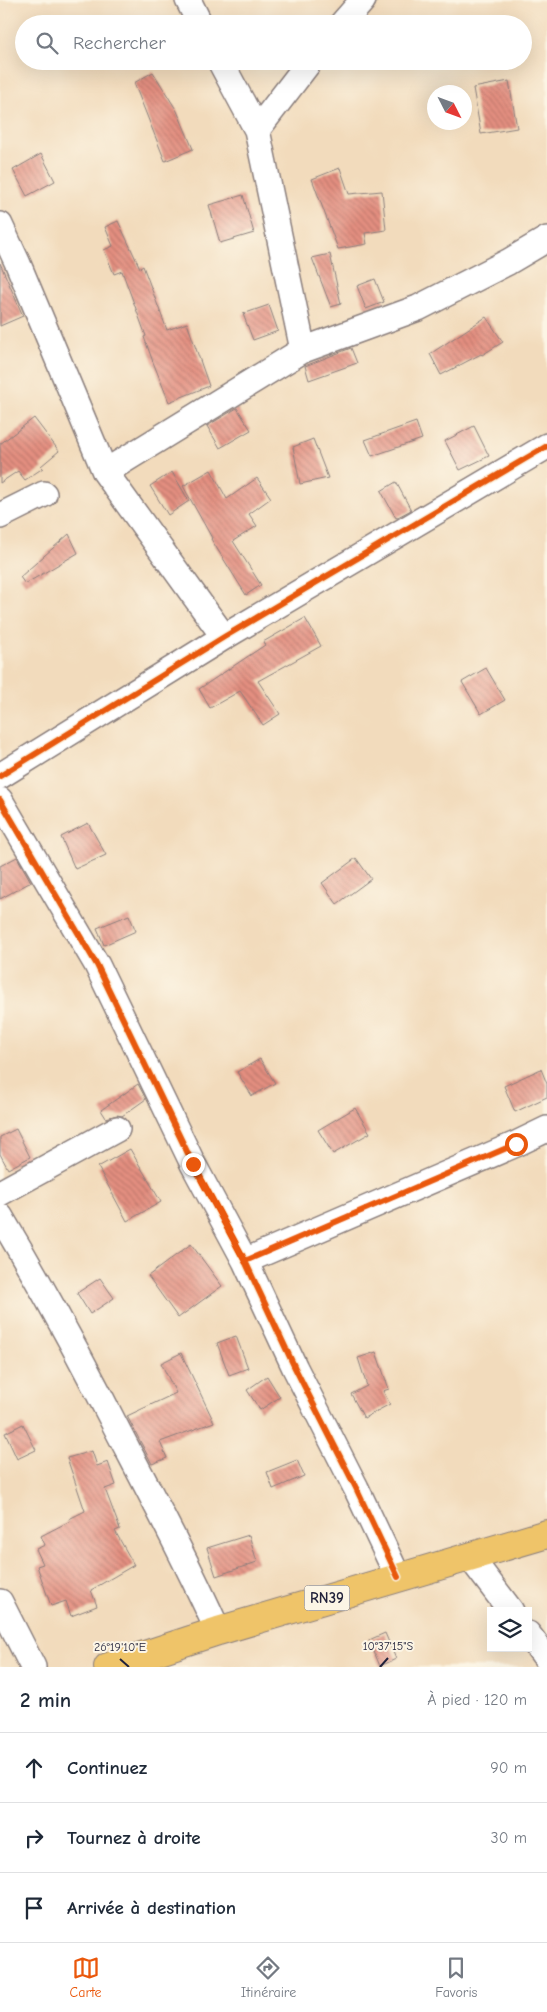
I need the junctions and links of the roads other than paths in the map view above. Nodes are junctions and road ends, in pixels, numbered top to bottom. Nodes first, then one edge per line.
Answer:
1 (188, 0) edge
2 (363, 0) edge
3 (196, 15) edge
4 (350, 15) edge
5 (225, 70) edge
6 (303, 70) edge
7 (257, 130) junction
8 (0, 225) edge
9 (547, 239) edge
10 (9, 269) edge
11 (303, 350) junction
12 (547, 446) edge
13 (106, 472) junction
14 (44, 494) dead end
15 (0, 516) edge
16 (224, 637) junction
17 (0, 776) edge
18 (0, 800) edge
19 (117, 1129) dead end
20 (547, 1129) edge
21 (0, 1193) edge
22 (0, 1216) edge
23 (245, 1261) junction
24 (547, 1534) edge
25 (470, 1557) junction
26 (398, 1577) junction
27 (0, 1602) edge
28 (508, 1607) edge
29 (218, 1631) junction
30 (532, 1639) edge
31 (547, 1658) edge
32 (33, 1667) edge
33 (108, 1667) edge

1 - 3 street
2 - 4 street
5 - 7 street
6 - 7 street
7 - 11 street
8 - 10 street
9 - 11 street
10 - 13 street
11 - 13 street
12 - 16 street
13 - 16 street
14 - 15 street
16 - 17 street
18 - 23 street
19 - 21 street
20 - 23 street
22 - 29 street
23 - 26 street
24 - 25 highway, RN39
25 - 26 highway, RN39
25 - 28 street
26 - 29 highway, RN39
27 - 32 street
29 - 33 highway, RN39
30 - 31 street

